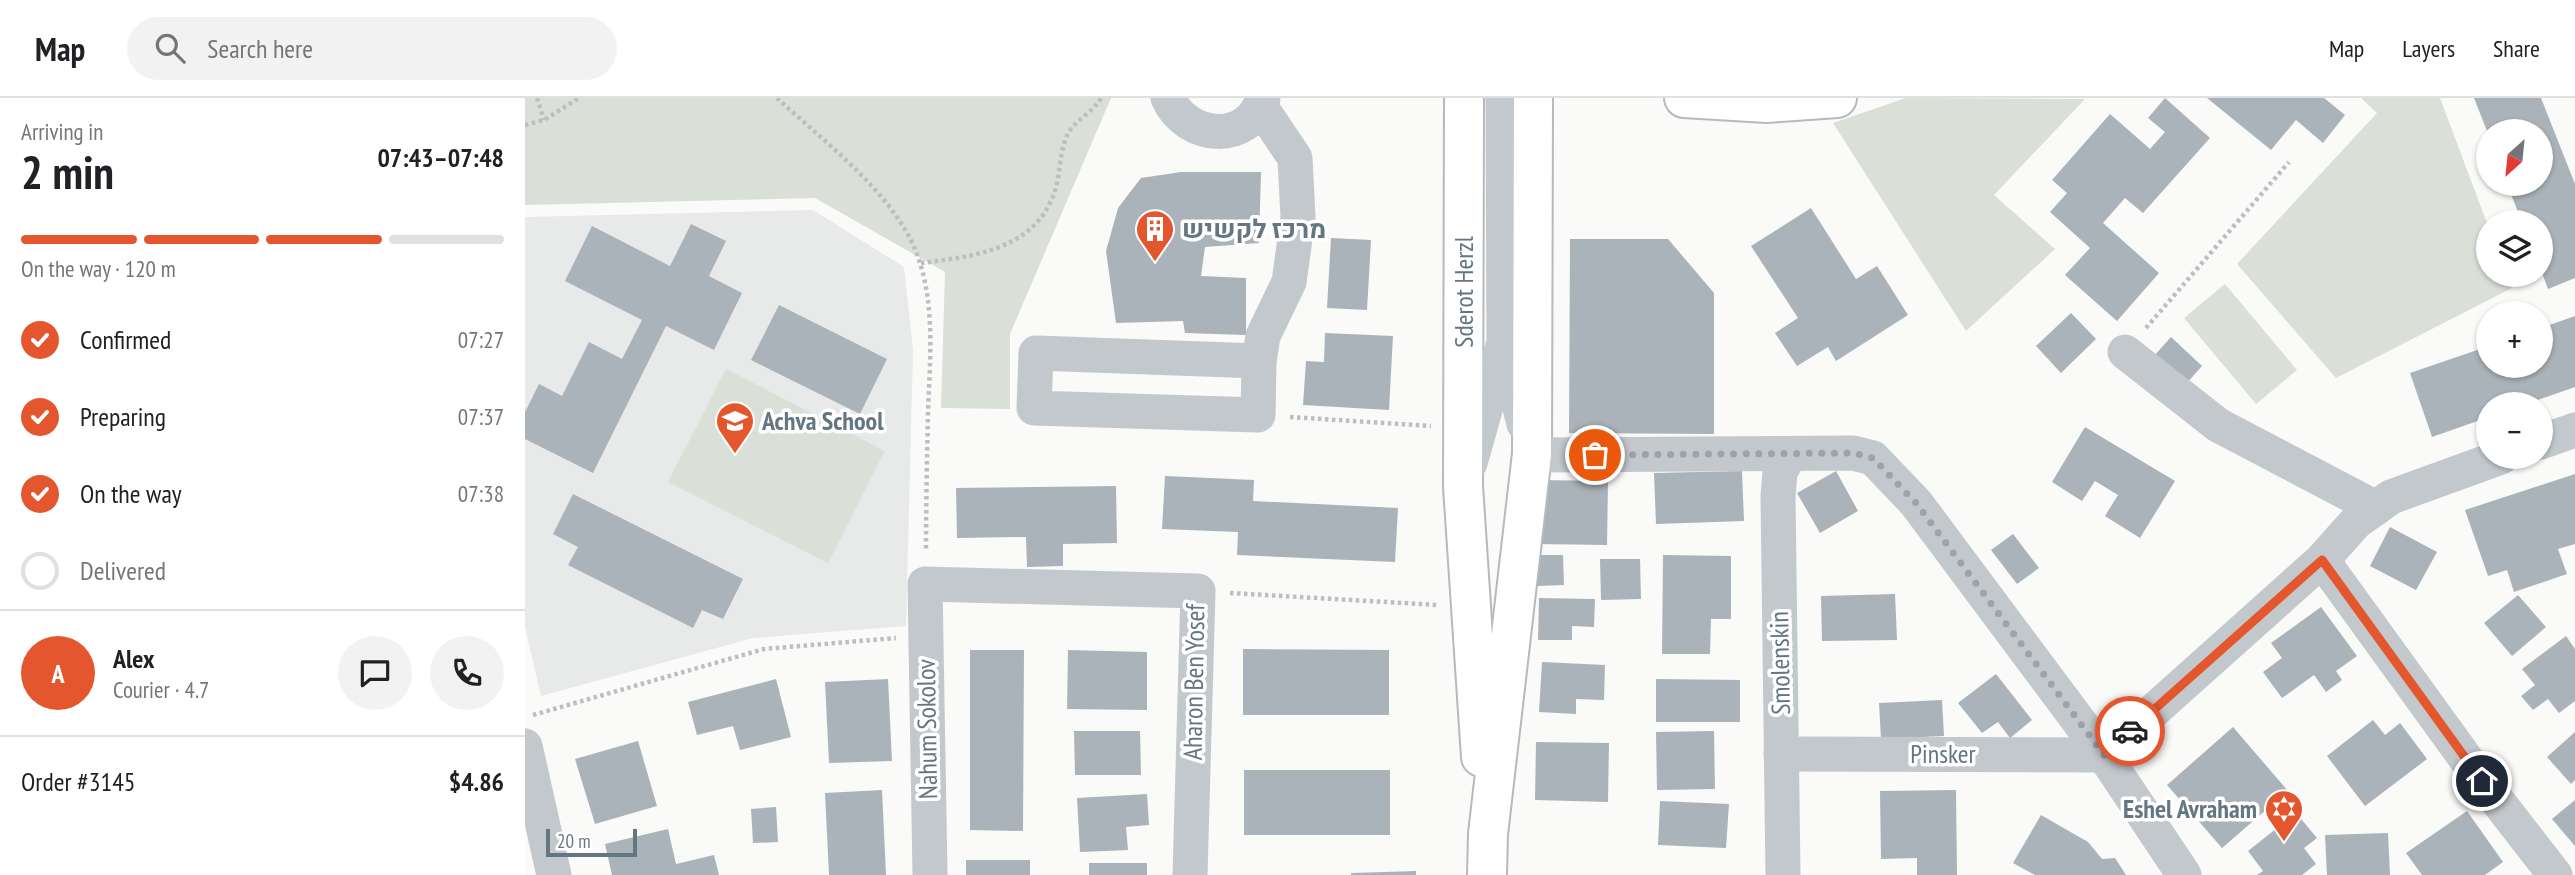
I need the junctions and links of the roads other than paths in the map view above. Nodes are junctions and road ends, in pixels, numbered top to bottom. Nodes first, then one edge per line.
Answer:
1 (1168, 98) edge
2 (1464, 98) edge
3 (1503, 98) edge
4 (1533, 98) edge
5 (1684, 98) edge
6 (1837, 98) edge
7 (1262, 102) edge
8 (1504, 342) junction
9 (2125, 352) road end
10 (1259, 361) junction
11 (2575, 430) edge
12 (2553, 438) edge
13 (1790, 454) junction
14 (1535, 455) junction
15 (2476, 466) edge
16 (1463, 486) junction
17 (2376, 508) junction
18 (2322, 560) junction
19 (925, 584) joint
20 (525, 746) edge
21 (1781, 754) junction
22 (2104, 755) junction
23 (1488, 834) junction
24 (554, 875) edge
25 (930, 875) edge
26 (1190, 875) edge
27 (1487, 875) edge
28 (1783, 875) edge
29 (2184, 875) edge
30 (2555, 875) edge

1 - 7 street
2 - 16 main road, Sderot Herzl
3 - 8 street, Sderot Herzl
4 - 14 main road, Sderot Herzl
5 - 6 main road
7 - 10 street
8 - 14 street, Sderot Herzl
8 - 16 street, Sderot Herzl
9 - 17 street
10 - 10 street
11 - 12 street
13 - 14 street
13 - 21 street, Smolenskin
13 - 22 street
14 - 23 main road, Sderot Herzl
15 - 17 street
16 - 23 main road, Sderot Herzl
17 - 18 street
18 - 22 street
18 - 30 street
19 - 25 street, Nahum Sokolov
19 - 26 street, Aharon Ben Yosef
20 - 24 street
21 - 22 street, Pinsker
21 - 28 street, Smolenskin
22 - 29 street
23 - 27 main road, Sderot Herzl

